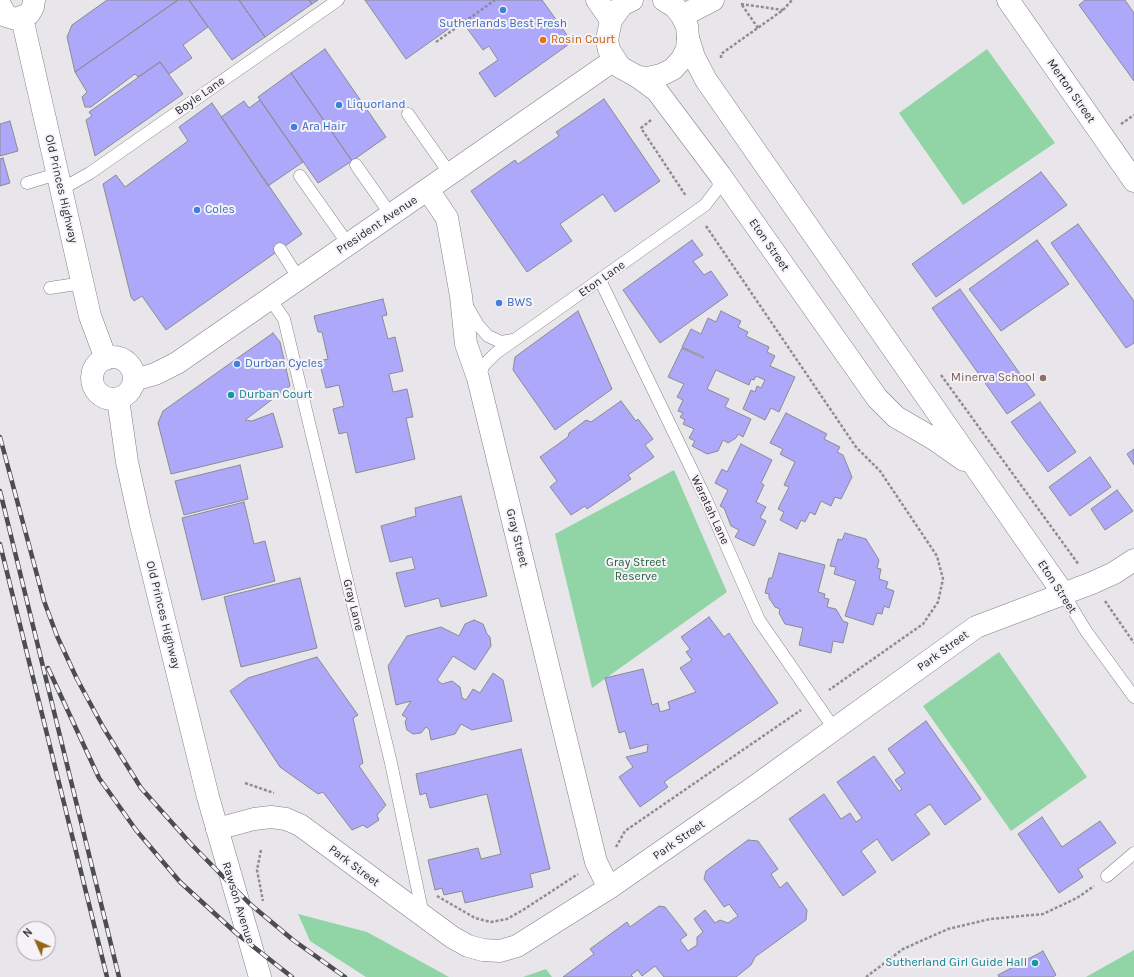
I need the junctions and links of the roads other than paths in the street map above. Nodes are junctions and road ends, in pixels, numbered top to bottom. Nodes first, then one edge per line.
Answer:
1 (338, 0) edge
2 (597, 0) edge
3 (632, 0) edge
4 (664, 0) edge
5 (713, 0) edge
6 (1008, 0) edge
7 (0, 5) edge
8 (33, 5) edge
9 (682, 16) junction
10 (611, 20) junction
11 (688, 38) junction
12 (614, 60) junction
13 (638, 77) junction
14 (408, 114) dead end
15 (356, 165) dead end
16 (450, 174) junction
17 (720, 175) junction
18 (300, 176) dead end
19 (1134, 181) edge
20 (58, 182) junction
21 (27, 183) dead end
22 (428, 190) junction
23 (391, 215) junction
24 (348, 244) junction
25 (280, 249) dead end
26 (299, 279) junction
27 (600, 280) junction
28 (83, 283) junction
29 (50, 288) dead end
30 (461, 296) junction
31 (270, 299) junction
32 (517, 338) junction
33 (106, 359) junction
34 (478, 378) junction
35 (134, 380) junction
36 (924, 392) junction
37 (118, 399) junction
38 (896, 416) junction
39 (981, 476) junction
40 (1134, 560) edge
41 (1063, 593) junction
42 (1134, 697) edge
43 (835, 730) junction
44 (217, 829) junction
45 (1134, 853) edge
46 (1107, 876) road end
47 (609, 888) junction
48 (423, 917) junction
49 (260, 977) edge

1 - 20 lane, Boyle Lane
2 - 10 street
3 - 10 street
4 - 9 street
5 - 9 street
6 - 19 street, Merton Street
7 - 8 street
8 - 20 street, Old Princes Highway
9 - 11 street, Eton Street
10 - 12 street
11 - 13 street
11 - 36 street, Eton Street
12 - 13 street, Eton Street
12 - 16 street, President Avenue
13 - 17 street, Eton Street
14 - 16 lane
15 - 23 lane
16 - 22 street, President Avenue
17 - 27 lane, Eton Lane
17 - 38 street, Eton Street
18 - 24 lane
20 - 21 lane, Boyle Lane
20 - 28 street, Old Princes Highway
22 - 23 street, President Avenue
22 - 30 street, Gray Street
23 - 24 street, President Avenue
24 - 26 street, President Avenue
25 - 26 lane
26 - 31 street, President Avenue
27 - 32 lane, Eton Lane
27 - 43 lane, Waratah Lane
28 - 29 lane
28 - 33 street, Old Princes Highway
30 - 32 lane
30 - 34 street, Gray Street
31 - 35 street, President Avenue
31 - 48 lane, Gray Lane
32 - 34 lane, Eton Lane
33 - 35 street
33 - 37 street
34 - 47 street, Gray Street
35 - 37 street
36 - 38 street
36 - 39 street, Eton Street
37 - 44 street, Old Princes Highway
38 - 39 street, Eton Street
39 - 41 street, Eton Street
40 - 41 street, Park Street
41 - 42 lane, Eton Street
41 - 43 street, Park Street
43 - 47 street, Park Street
44 - 48 street, Park Street
44 - 49 street, Rawson Avenue
45 - 46 lane
47 - 48 street, Park Street

